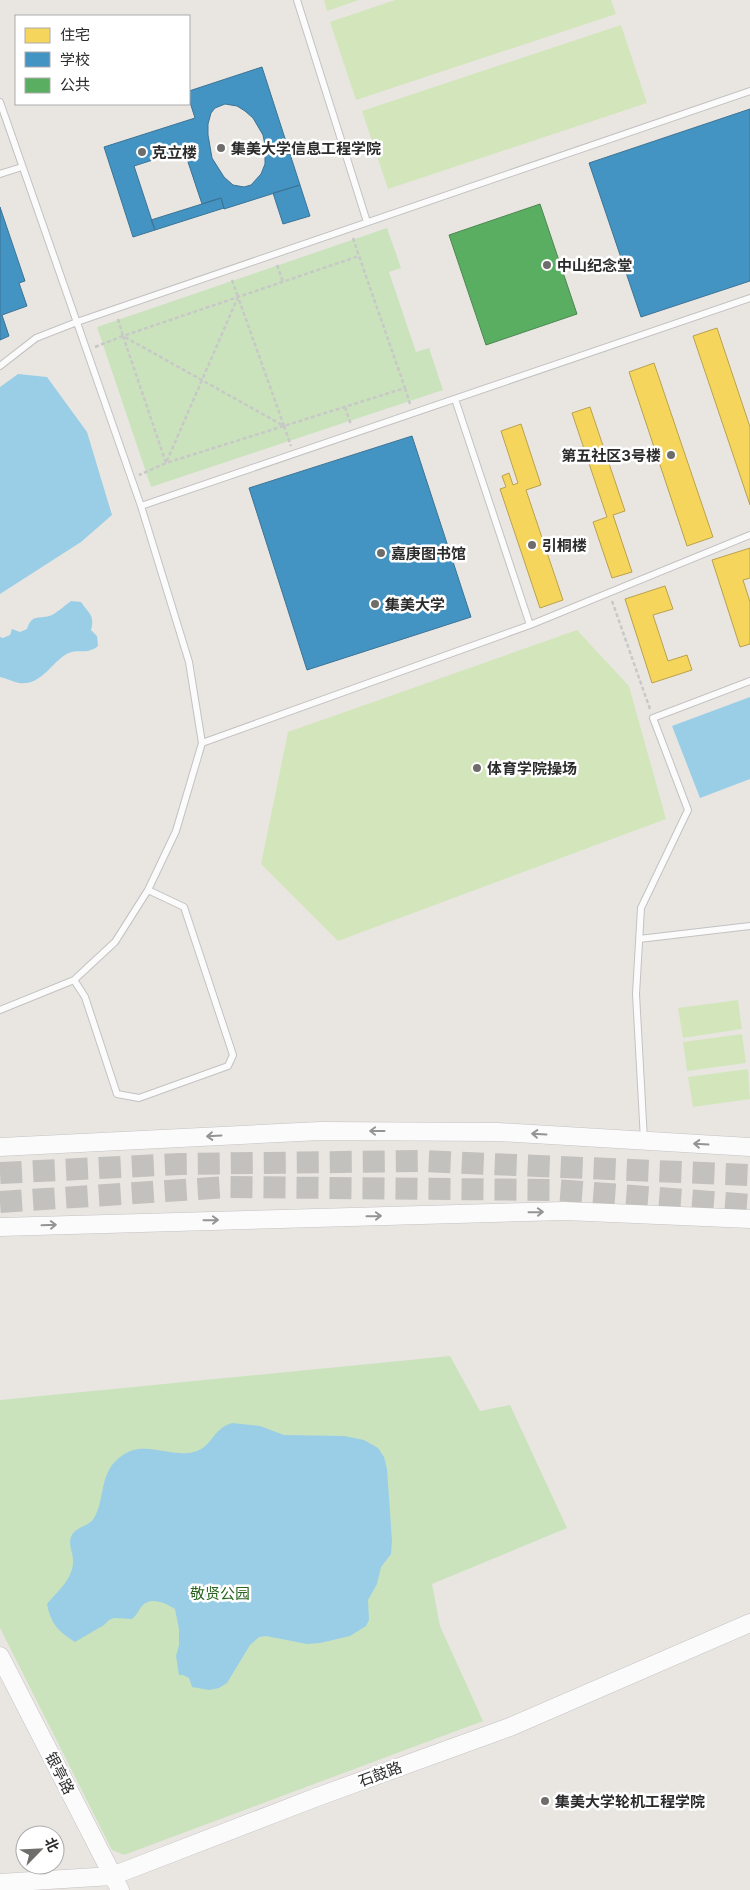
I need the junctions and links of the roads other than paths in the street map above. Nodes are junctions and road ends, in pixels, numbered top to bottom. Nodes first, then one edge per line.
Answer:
1 (297, 0) edge
2 (750, 91) edge
3 (0, 102) edge
4 (22, 166) junction
5 (0, 174) edge
6 (367, 222) junction
7 (750, 298) edge
8 (77, 322) junction
9 (0, 366) edge
10 (455, 399) junction
11 (141, 506) junction
12 (750, 535) edge
13 (530, 625) junction
14 (750, 681) edge
15 (202, 743) junction
16 (148, 890) junction
17 (750, 926) edge
18 (639, 938) junction
19 (74, 980) junction
20 (0, 1010) edge
21 (644, 1141) junction
22 (0, 1147) edge
23 (750, 1147) edge
24 (750, 1219) edge
25 (0, 1227) edge
26 (750, 1623) edge
27 (0, 1656) edge
28 (0, 1882) edge
29 (116, 1883) edge

1 - 6 lane
2 - 6 lane
3 - 4 lane
4 - 5 lane
4 - 8 lane
6 - 8 lane
7 - 10 lane
8 - 9 lane
8 - 11 lane
10 - 11 lane
10 - 13 lane
11 - 15 lane
12 - 13 lane
13 - 15 lane
14 - 18 lane
15 - 16 lane
16 - 19 lane
16 - 19 lane
17 - 18 lane
18 - 21 lane
19 - 20 lane
21 -> 22 main road
23 -> 21 main road
25 -> 24 main road
26 - 29 main road, 石鼓路
27 - 29 main road, 银亭路
28 - 29 main road, 石鼓路

